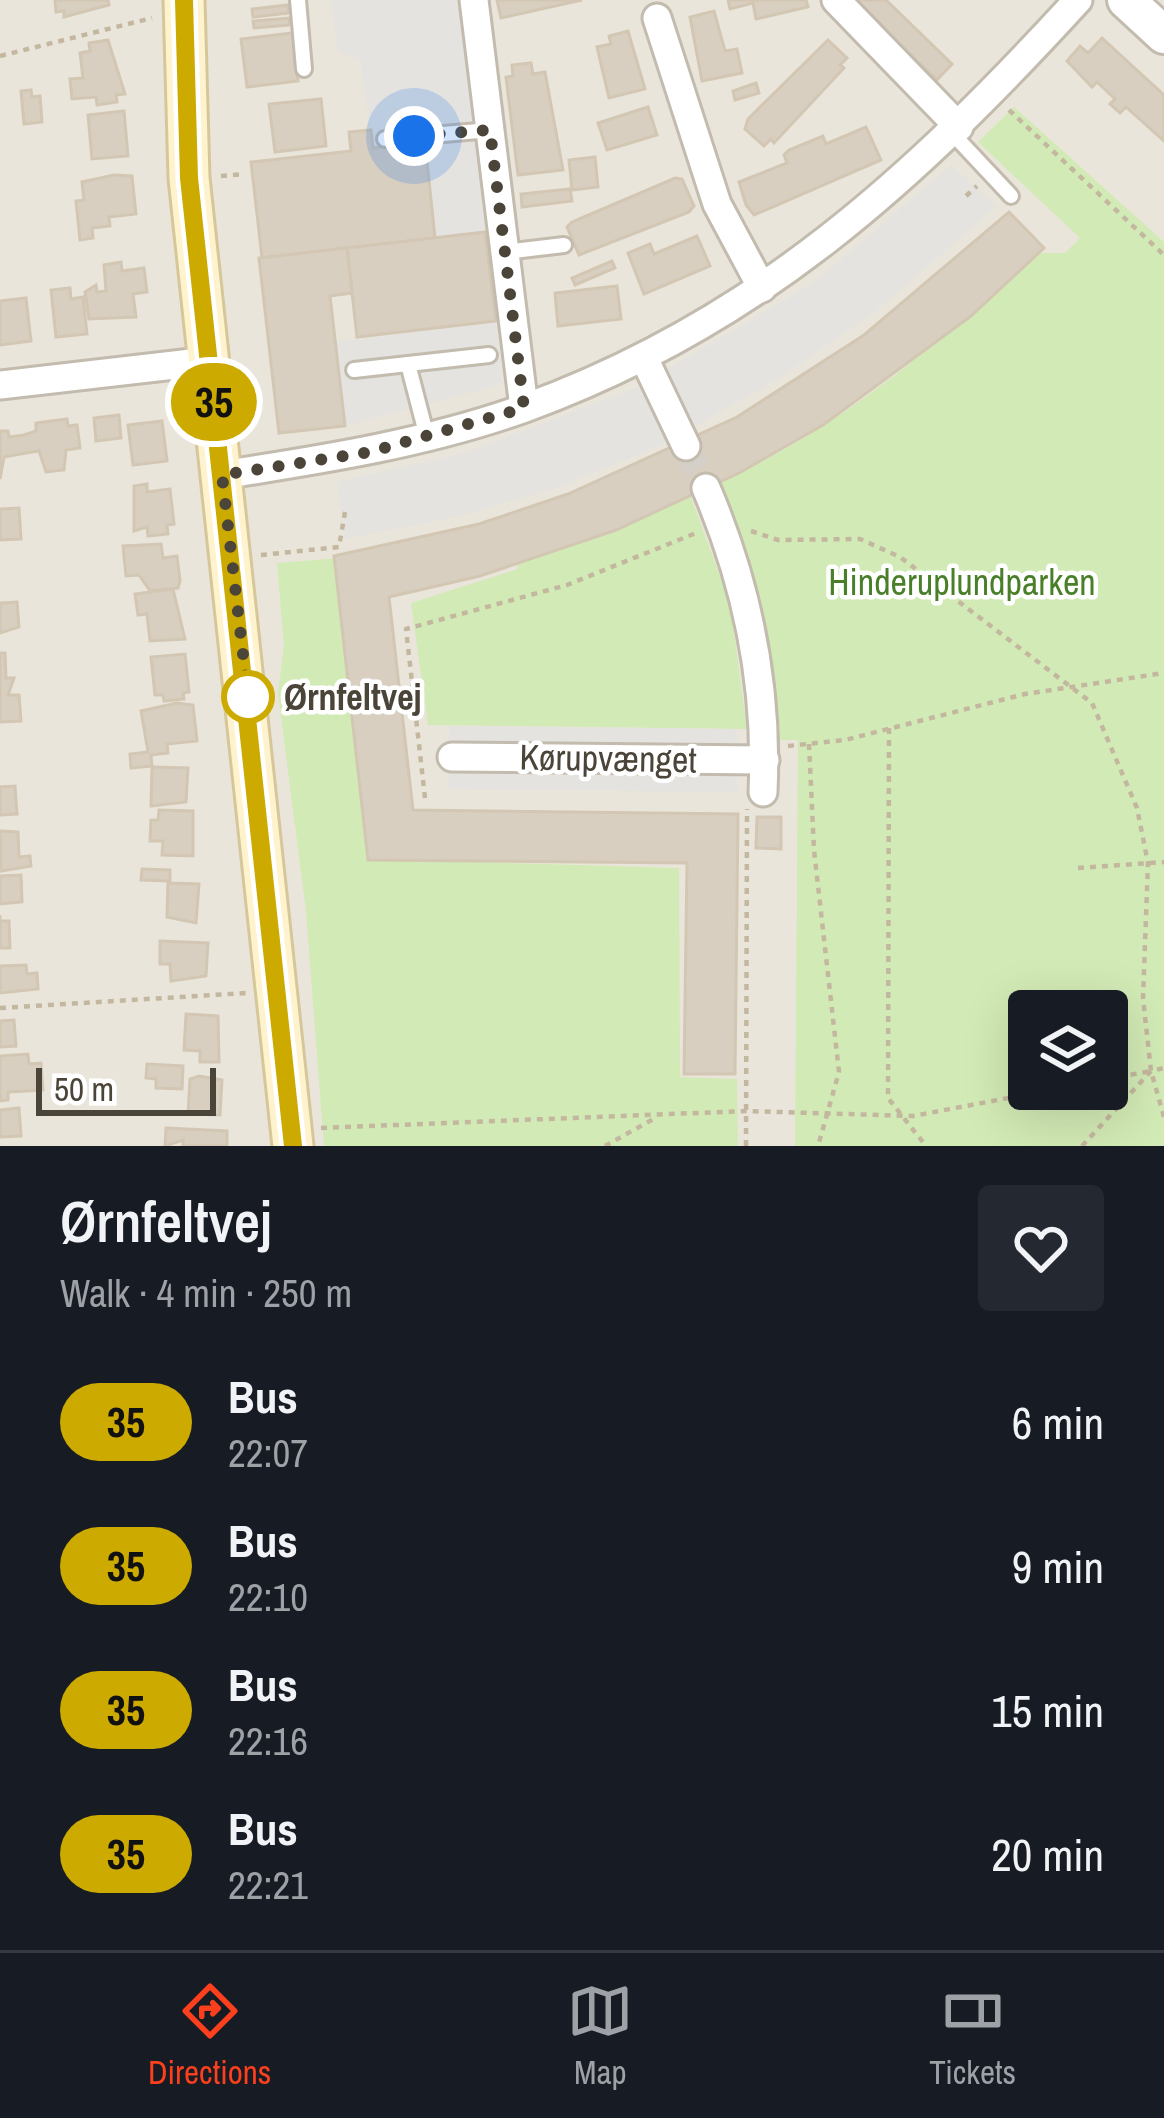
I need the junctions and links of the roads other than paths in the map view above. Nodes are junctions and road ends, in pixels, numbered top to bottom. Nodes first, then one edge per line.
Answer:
1 (298, 0) edge
2 (474, 0) edge
3 (836, 0) edge
4 (1078, 0) edge
5 (1126, 0) edge
6 (166, 5) edge
7 (657, 18) dead end
8 (1164, 35) edge
9 (304, 69) dead end
10 (490, 130) junction
11 (956, 130) junction
12 (385, 139) dead end
13 (1011, 196) dead end
14 (564, 245) dead end
15 (505, 252) junction
16 (763, 288) junction
17 (489, 355) dead end
18 (644, 358) junction
19 (209, 362) junction
20 (408, 364) junction
21 (354, 370) dead end
22 (0, 385) edge
23 (524, 408) junction
24 (427, 437) junction
25 (686, 446) tunnel mouth
26 (222, 475) junction
27 (706, 488) tunnel mouth
28 (765, 754) junction
29 (452, 757) dead end
30 (764, 792) road end
31 (292, 1138) edge

1 - 9 lane
2 - 10 street
3 - 11 street
4 - 11 street
5 - 8 street
6 - 19 main road
7 - 16 street
10 - 12 lane
10 - 15 street
11 - 13 lane
11 - 16 street
14 - 15 lane
15 - 23 street
16 - 18 street
17 - 20 lane
18 - 23 street
18 - 25 street
19 - 22 street
19 - 26 main road
20 - 21 lane
20 - 24 lane
23 - 24 street
24 - 26 street
26 - 31 main road
27 - 28 street
28 - 29 street, Kørupvænget
28 - 30 street

